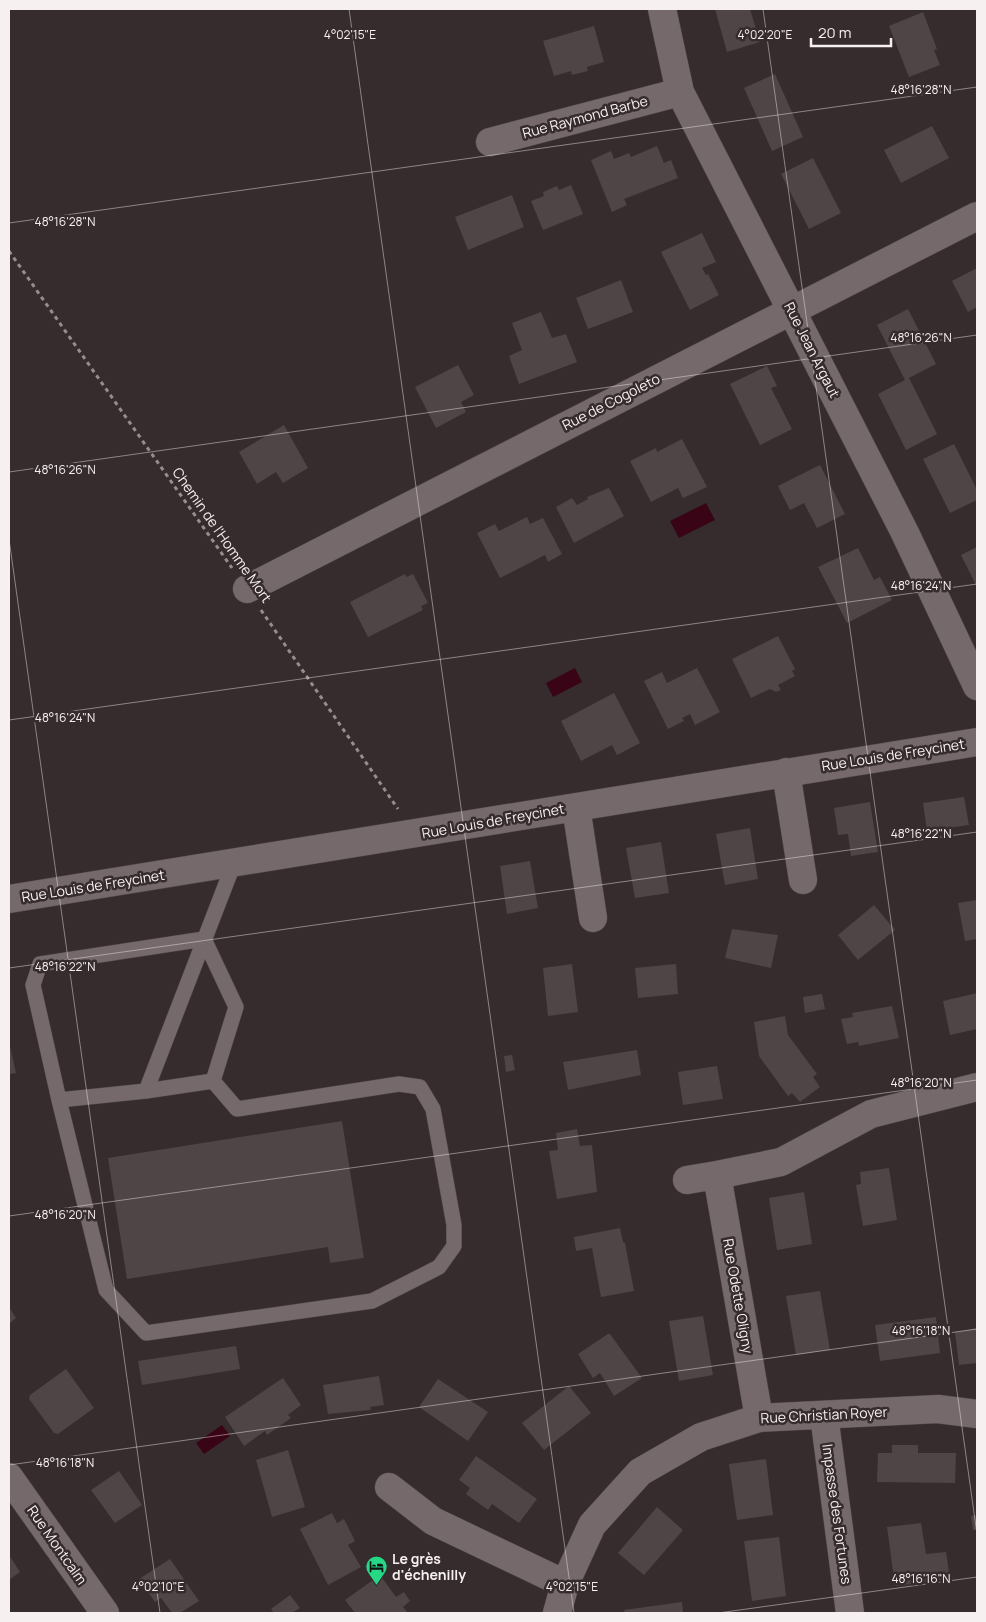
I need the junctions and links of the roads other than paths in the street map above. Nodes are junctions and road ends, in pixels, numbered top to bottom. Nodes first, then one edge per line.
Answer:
1 (662, 9) edge
2 (680, 92) junction
3 (490, 142) dead end
4 (977, 216) edge
5 (791, 309) junction
6 (247, 589) road end
7 (977, 686) edge
8 (977, 742) edge
9 (786, 772) junction
10 (576, 807) junction
11 (234, 863) junction
12 (803, 880) dead end
13 (9, 899) edge
14 (593, 918) dead end
15 (204, 939) junction
16 (213, 1080) junction
17 (977, 1087) edge
18 (146, 1091) junction
19 (59, 1100) junction
20 (717, 1175) junction
21 (687, 1180) dead end
22 (977, 1414) edge
23 (824, 1415) junction
24 (759, 1418) junction
25 (9, 1477) edge
26 (389, 1487) dead end
27 (564, 1584) junction
28 (105, 1613) edge
29 (557, 1613) edge
30 (850, 1613) edge

1 - 2 street, Rue Jean Argaut
2 - 3 street, Rue Raymond Barbe
2 - 5 street, Rue Jean Argaut
4 - 5 street, Rue de Cogoleto
5 - 6 street, Rue de Cogoleto
5 - 7 street, Rue Jean Argaut
8 - 9 street, Rue Louis de Freycinet
9 - 10 street, Rue Louis de Freycinet
9 - 12 street
10 - 11 street, Rue Louis de Freycinet
10 - 14 street
11 - 13 street, Rue Louis de Freycinet
11 - 15 lane
15 - 16 lane
15 - 18 lane
15 - 19 lane
16 - 18 lane
16 - 19 lane
17 - 20 street
18 - 19 lane
20 - 21 street
20 - 24 street, Rue Odette Oligny
22 - 23 street, Rue Christian Royer
23 - 24 street, Rue Christian Royer
23 - 30 street, Impasse des Fortunes
24 - 27 street, Rue Christian Royer
25 - 28 street, Rue Montcalm
26 - 27 street
27 - 29 street, Rue Christian Royer

